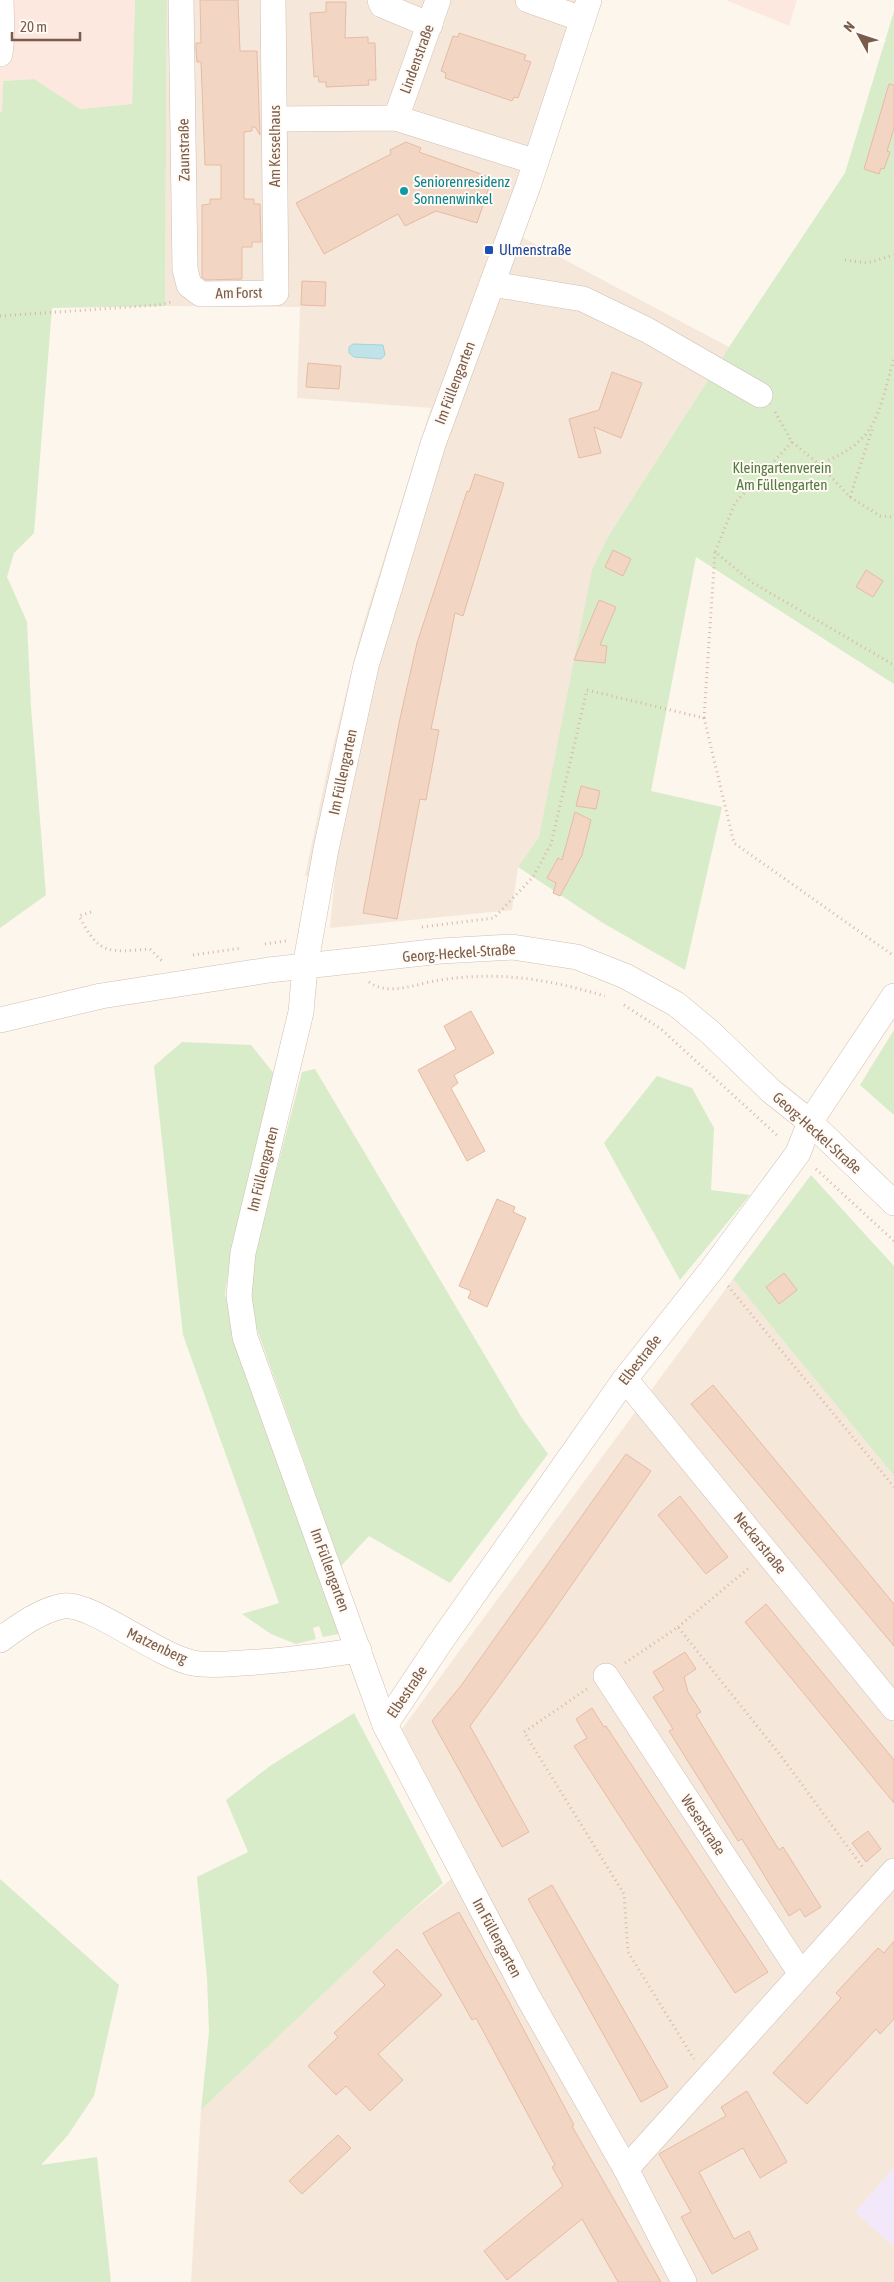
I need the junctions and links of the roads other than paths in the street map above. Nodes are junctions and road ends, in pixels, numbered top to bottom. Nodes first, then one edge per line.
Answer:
1 (2, 0) edge
2 (181, 0) edge
3 (273, 0) edge
4 (380, 0) edge
5 (438, 0) edge
6 (528, 0) edge
7 (586, 9) edge
8 (430, 25) junction
9 (0, 54) edge
10 (396, 118) junction
11 (276, 119) junction
12 (536, 162) junction
13 (492, 284) junction
14 (276, 293) joint
15 (201, 294) joint
16 (760, 395) road end
17 (305, 966) junction
18 (894, 996) edge
19 (0, 1020) edge
20 (810, 1122) junction
21 (894, 1203) edge
22 (625, 1380) junction
23 (0, 1640) edge
24 (359, 1650) junction
25 (606, 1676) dead end
26 (894, 1708) edge
27 (385, 1725) junction
28 (886, 1879) edge
29 (801, 1974) junction
30 (626, 2169) junction
31 (684, 2282) edge

1 - 9 street
2 - 15 street, Zaunstraße
3 - 11 street, Am Kesselhaus
4 - 8 street
5 - 8 street, Lindenstraße
6 - 7 street
7 - 12 street, Im Füllengarten
8 - 10 street, Lindenstraße
10 - 11 street
10 - 12 street
11 - 14 street, Am Kesselhaus
12 - 13 street, Im Füllengarten
13 - 16 street
13 - 17 street, Im Füllengarten
14 - 15 street, Am Forst
17 - 19 street, Georg-Heckel-Straße
17 - 20 street, Georg-Heckel-Straße
17 - 24 street, Im Füllengarten
18 - 20 street, Elbestraße
20 - 21 street, Georg-Heckel-Straße
20 - 22 street, Elbestraße
22 - 26 street, Neckarstraße
22 - 27 street, Elbestraße
23 - 24 street, Matzenberg
24 - 27 street, Im Füllengarten
25 - 29 street, Weserstraße
27 - 30 street, Im Füllengarten
28 - 29 street
29 - 30 street
30 - 31 street, Im Füllengarten

